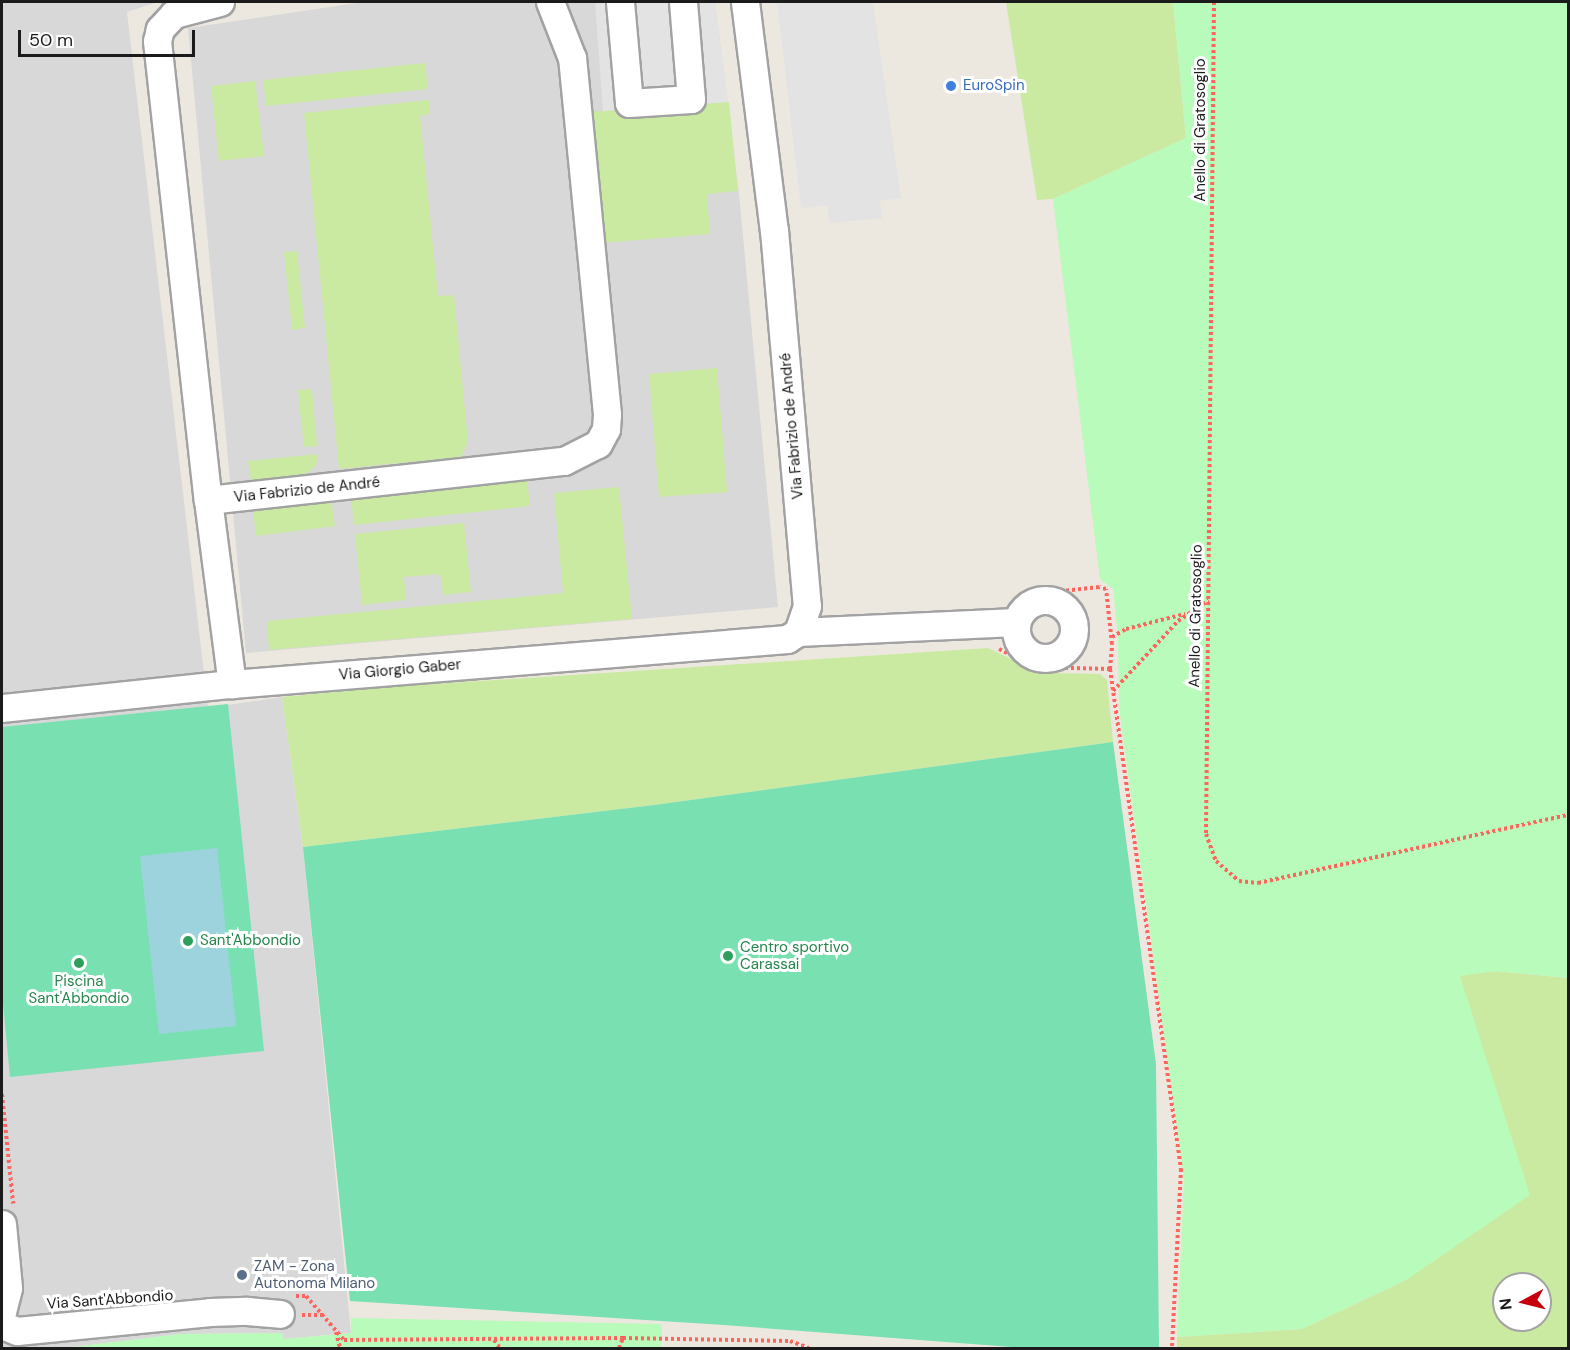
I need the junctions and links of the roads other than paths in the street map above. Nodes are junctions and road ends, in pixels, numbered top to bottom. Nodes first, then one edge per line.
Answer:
1 (220, 2) edge
2 (550, 2) edge
3 (620, 2) edge
4 (683, 2) edge
5 (745, 2) edge
6 (208, 500) junction
7 (1016, 622) dead end
8 (798, 632) junction
9 (232, 684) junction
10 (2, 708) edge
11 (8, 1218) edge
12 (287, 1305) road end
13 (2, 1312) edge
14 (2, 1325) edge

1 - 6 street
2 - 6 street, Via Fabrizio de André
3 - 4 street
5 - 8 street, Via Fabrizio de André
6 - 9 street
7 - 8 street
8 - 9 street, Via Giorgio Gaber
9 - 10 street, Via Giorgio Gaber
11 - 13 street
12 - 14 street, Via Sant'Abbondio

